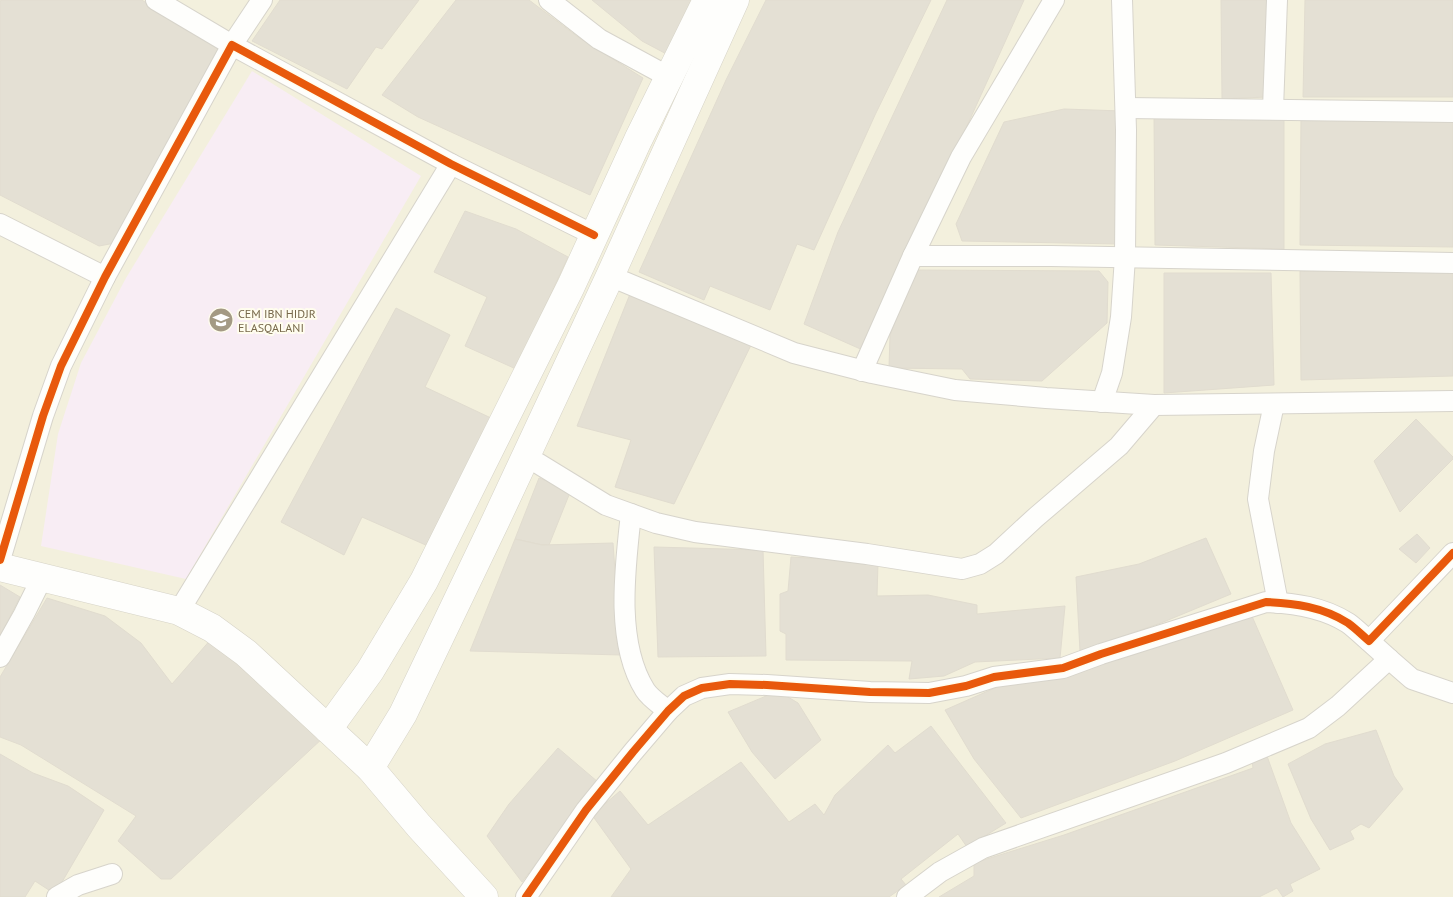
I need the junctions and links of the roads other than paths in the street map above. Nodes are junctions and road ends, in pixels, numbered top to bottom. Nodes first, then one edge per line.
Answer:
1 (156, 0) edge
2 (262, 0) edge
3 (549, 0) edge
4 (707, 0) edge
5 (735, 0) edge
6 (1054, 0) edge
7 (1122, 0) edge
8 (1277, 0) edge
9 (232, 44) junction
10 (669, 77) junction
11 (1126, 108) junction
12 (1273, 109) junction
13 (1453, 112) edge
14 (451, 164) junction
15 (0, 224) edge
16 (594, 235) junction
17 (912, 256) junction
18 (1125, 258) junction
19 (1453, 263) edge
20 (610, 276) junction
21 (105, 277) junction
22 (862, 371) junction
23 (1453, 401) edge
24 (1102, 402) junction
25 (1274, 404) junction
26 (1154, 405) junction
27 (526, 456) junction
28 (631, 514) junction
29 (1453, 553) edge
30 (0, 560) edge
31 (0, 567) edge
32 (42, 578) junction
33 (1278, 603) junction
34 (179, 610) junction
35 (1369, 641) junction
36 (0, 657) edge
37 (1389, 659) junction
38 (1453, 693) edge
39 (668, 711) junction
40 (328, 729) junction
41 (370, 768) junction
42 (112, 874) dead end
43 (57, 897) edge
44 (484, 897) edge
45 (526, 897) edge
46 (907, 897) edge

1 - 9 street
2 - 9 street
3 - 10 street
4 - 10 street
5 - 20 street
6 - 17 street
7 - 11 street
8 - 12 street
9 - 14 street
9 - 21 street
10 - 16 street
11 - 12 street
11 - 18 street
12 - 13 street
14 - 16 street
14 - 34 street
15 - 21 street
16 - 40 street
17 - 18 street
17 - 22 street
18 - 19 street
18 - 24 street
20 - 22 street
20 - 27 street
21 - 30 street
22 - 24 street
23 - 25 street
24 - 26 street
25 - 26 street
25 - 33 street
26 - 28 street
27 - 28 street
27 - 41 street
28 - 39 street
29 - 35 street
31 - 32 street
32 - 34 street
32 - 36 street
33 - 35 street
33 - 39 street
34 - 40 street
35 - 37 street
37 - 38 street
37 - 46 street
39 - 45 street
40 - 41 street
41 - 44 street
42 - 43 street

